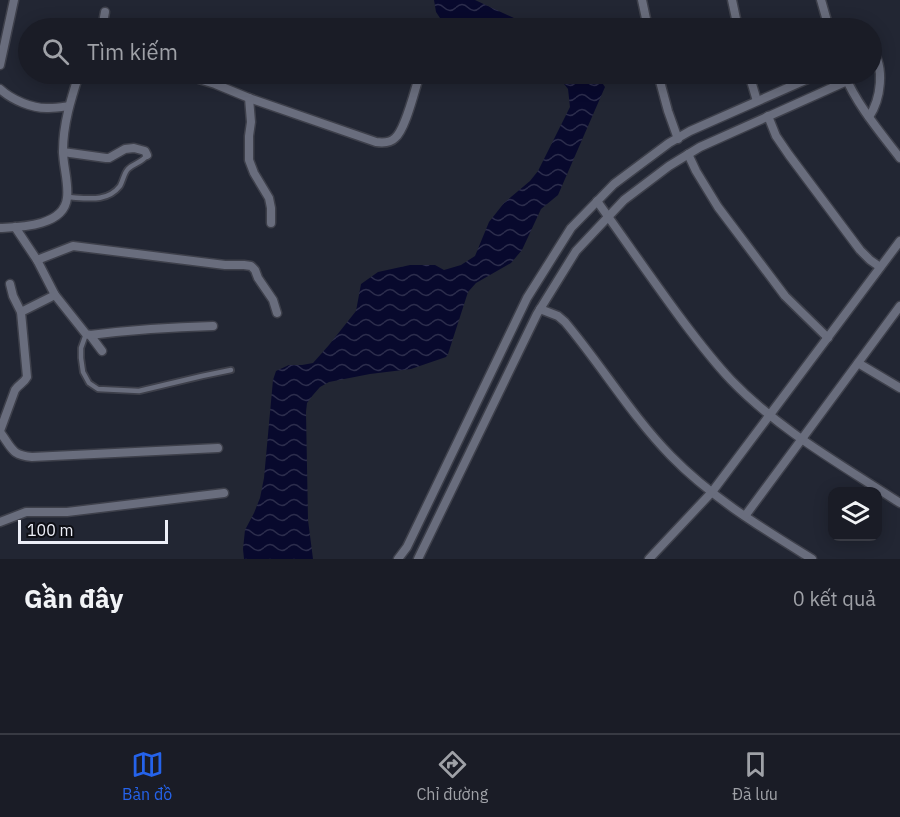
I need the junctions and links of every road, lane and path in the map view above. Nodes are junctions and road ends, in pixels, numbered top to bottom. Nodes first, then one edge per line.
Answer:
1 (14, 0) edge
2 (642, 0) edge
3 (732, 0) edge
4 (821, 0) edge
5 (105, 12) dead end
6 (104, 18) edge
7 (646, 18) edge
8 (736, 18) edge
9 (827, 18) edge
10 (0, 65) edge
11 (76, 84) edge
12 (215, 84) edge
13 (417, 84) edge
14 (661, 84) edge
15 (752, 84) edge
16 (795, 84) edge
17 (832, 84) edge
18 (850, 84) edge
19 (879, 84) edge
20 (0, 89) edge
21 (249, 98) junction
22 (757, 100) junction
23 (69, 106) junction
24 (768, 116) junction
25 (869, 117) junction
26 (678, 138) junction
27 (63, 152) junction
28 (688, 154) junction
29 (147, 155) joint
30 (900, 158) edge
31 (67, 197) junction
32 (597, 201) junction
33 (608, 216) junction
34 (270, 223) dead end
35 (15, 227) junction
36 (0, 228) edge
37 (900, 242) edge
38 (37, 260) junction
39 (880, 267) junction
40 (10, 284) dead end
41 (55, 295) junction
42 (900, 306) edge
43 (540, 309) junction
44 (21, 312) junction
45 (277, 313) dead end
46 (213, 326) dead end
47 (88, 335) junction
48 (828, 338) junction
49 (102, 351) dead end
50 (858, 363) junction
51 (231, 370) dead end
52 (900, 388) edge
53 (769, 415) junction
54 (0, 432) edge
55 (802, 438) junction
56 (218, 448) dead end
57 (712, 492) junction
58 (224, 493) dead end
59 (900, 503) edge
60 (422, 514) junction
61 (745, 516) junction
62 (437, 520) junction
63 (0, 522) edge
64 (399, 559) edge
65 (418, 559) edge
66 (649, 559) edge
67 (812, 559) edge

1 - 10 street
2 - 7 street
3 - 8 street
4 - 9 street
5 - 6 street
11 - 23 street
12 - 21 street
13 - 21 street
14 - 26 street
15 - 22 street
16 - 22 street
17 - 24 street
18 - 25 street
19 - 25 street
20 - 23 street
21 - 34 street
22 - 26 street
23 - 27 street
24 - 28 street
24 - 39 street
25 - 30 street
26 - 32 street
27 - 29 street
27 - 31 street
28 - 33 street
28 - 48 street
29 - 31 lane
31 - 35 street
32 - 33 street
32 - 60 street
33 - 43 street
33 - 53 street
35 - 36 street
35 - 38 street
37 - 39 street
38 - 41 street
38 - 45 street
39 - 48 street
40 - 44 street
41 - 44 street
41 - 47 street
42 - 50 street
43 - 57 street
43 - 62 street
44 - 54 street
46 - 47 street
47 - 49 street
47 - 51 lane
48 - 53 street
50 - 52 street
50 - 55 street
53 - 55 street
53 - 57 street
54 - 56 street
55 - 59 street
55 - 61 street
57 - 61 street
57 - 66 street
58 - 63 street
60 - 62 street
60 - 64 street
61 - 67 street
62 - 65 street

